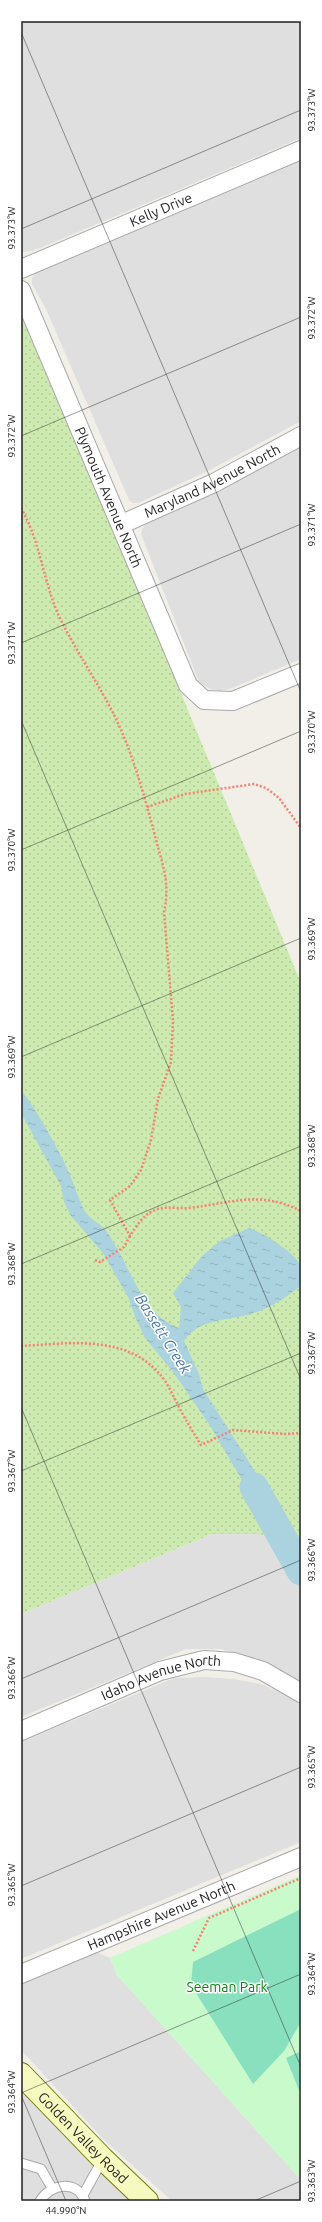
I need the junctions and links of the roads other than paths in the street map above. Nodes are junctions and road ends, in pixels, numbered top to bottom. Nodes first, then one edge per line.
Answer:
1 (301, 150) edge
2 (21, 269) edge
3 (21, 290) edge
4 (301, 436) edge
5 (122, 524) junction
6 (301, 673) edge
7 (301, 1693) edge
8 (21, 1731) edge
9 (301, 1858) edge
10 (21, 1974) edge
11 (21, 2074) edge
12 (103, 2159) junction
13 (21, 2163) edge
14 (52, 2188) junction
15 (84, 2198) edge
16 (40, 2201) edge
17 (147, 2201) edge

1 - 2 street, Kelly Drive
3 - 5 street, Plymouth Avenue North
4 - 5 street, Maryland Avenue North
5 - 6 street, Plymouth Avenue North
7 - 8 street, Idaho Avenue North
9 - 10 street, Hampshire Avenue North
11 - 12 street, Golden Valley Road
12 - 15 lane
12 - 17 street, Golden Valley Road
13 - 14 lane
14 - 15 lane
14 - 16 lane

